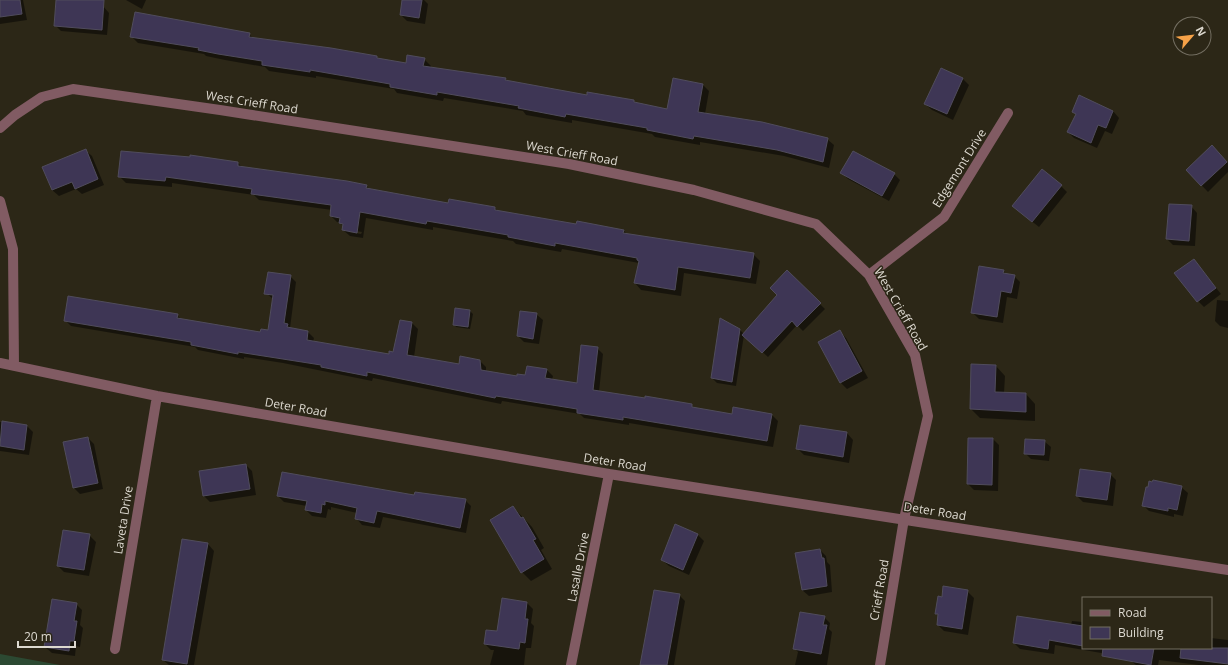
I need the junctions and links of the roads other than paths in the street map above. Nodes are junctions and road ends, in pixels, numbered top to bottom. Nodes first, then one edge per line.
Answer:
1 (1008, 112) dead end
2 (0, 128) edge
3 (0, 201) edge
4 (869, 275) junction
5 (0, 363) edge
6 (14, 366) junction
7 (157, 396) junction
8 (609, 474) junction
9 (904, 519) junction
10 (1228, 570) edge
11 (115, 649) dead end
12 (571, 665) edge
13 (880, 665) edge

1 - 4 street, Edgemont Drive
2 - 4 street, West Crieff Road
3 - 6 street
4 - 9 street, West Crieff Road
5 - 6 street, Deter Road
6 - 7 street, Deter Road
7 - 8 street, Deter Road
7 - 11 street, Laveta Drive
8 - 9 street, Deter Road
8 - 12 street, Lasalle Drive
9 - 10 street, Deter Road
9 - 13 street, Crieff Road

